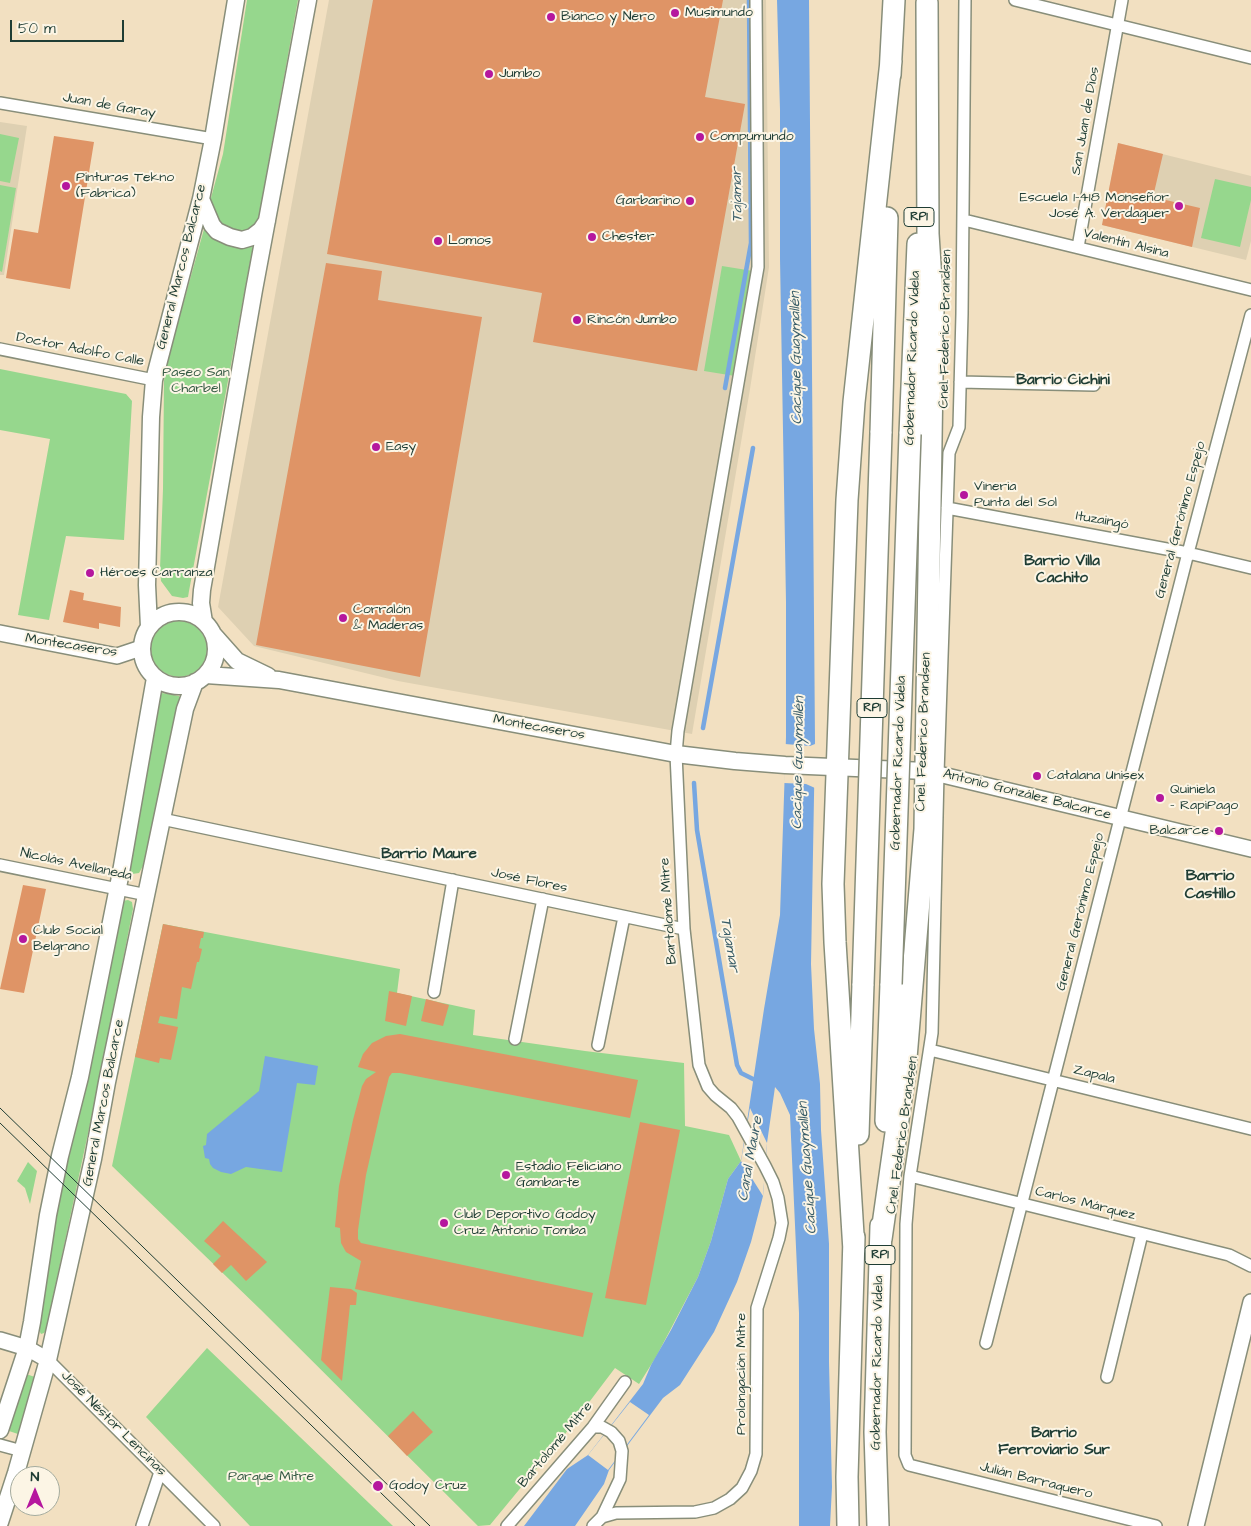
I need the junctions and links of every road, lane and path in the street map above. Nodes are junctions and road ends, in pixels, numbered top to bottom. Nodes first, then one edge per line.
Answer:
1 (236, 0) edge
2 (308, 0) edge
3 (756, 0) edge
4 (894, 0) edge
5 (965, 0) edge
6 (1015, 0) edge
7 (1122, 0) edge
8 (927, 2) edge
9 (1118, 25) junction
10 (1251, 58) edge
11 (891, 61) junction
12 (0, 103) edge
13 (213, 139) junction
14 (201, 199) junction
15 (964, 220) junction
16 (267, 221) junction
17 (1078, 247) junction
18 (1251, 290) edge
19 (1251, 315) edge
20 (0, 350) edge
21 (154, 380) junction
22 (960, 382) junction
23 (1094, 385) dead end
24 (947, 508) junction
25 (1188, 552) junction
26 (1251, 568) edge
27 (148, 627) junction
28 (208, 627) junction
29 (0, 633) edge
30 (141, 648) junction
31 (155, 678) junction
32 (200, 679) junction
33 (280, 680) junction
34 (676, 754) junction
35 (800, 765) joint
36 (838, 767) junction
37 (932, 772) junction
38 (1121, 818) junction
39 (162, 819) junction
40 (1251, 849) edge
41 (0, 865) edge
42 (453, 880) junction
43 (118, 889) junction
44 (147, 895) junction
45 (543, 899) junction
46 (624, 916) junction
47 (684, 929) junction
48 (434, 992) dead end
49 (515, 1039) dead end
50 (598, 1045) dead end
51 (930, 1050) junction
52 (699, 1065) joint
53 (1053, 1081) junction
54 (1251, 1129) edge
55 (910, 1176) junction
56 (1021, 1204) junction
57 (1142, 1234) junction
58 (881, 1239) junction
59 (854, 1251) junction
60 (1251, 1266) edge
61 (1251, 1302) edge
62 (0, 1340) edge
63 (986, 1343) dead end
64 (27, 1348) junction
65 (48, 1360) junction
66 (1107, 1377) dead end
67 (625, 1382) dead end
68 (593, 1427) junction
69 (0, 1430) edge
70 (0, 1445) edge
71 (22, 1451) junction
72 (909, 1465) joint
73 (160, 1472) junction
74 (602, 1517) junction
75 (0, 1522) edge
76 (213, 1525) edge
77 (142, 1526) edge
78 (507, 1526) edge
79 (593, 1526) edge
80 (848, 1526) edge
81 (878, 1526) edge
82 (1156, 1526) edge
83 (1196, 1526) edge

1 - 13 main road, General Marcos Balcarce
2 - 16 main road
3 - 34 street, Bartolomé Mitre
4 - 11 highway, Gobernador Ricardo Videla / RP1
5 - 15 street, Cnel. Federico Brandsen
6 - 9 street
7 - 9 street, San Juan de Dios
8 - 37 highway
8 - 58 highway, Gobernador Ricardo Videla / RP1, bridge
9 - 10 street
9 - 17 street, San Juan de Dios
11 - 36 highway
11 - 59 highway, Gobernador Ricardo Videla / RP1, bridge
12 - 13 street, Juan de Garay
13 - 14 main road, General Marcos Balcarce
14 - 16 main road
14 - 21 main road, General Marcos Balcarce
15 - 17 street, Valentín Alsina
15 - 22 street, Cnel. Federico Brandsen
16 - 28 main road
17 - 18 street, Valentín Alsina
19 - 25 street, General Gerónimo Espejo
20 - 21 street, Doctor Adolfo Calle
21 - 27 main road, General Marcos Balcarce
22 - 23 street
22 - 24 street, Cnel. Federico Brandsen
24 - 25 street, Ituzaingó
24 - 37 street, Cnel. Federico Brandsen
25 - 26 street, Ituzaingó
25 - 38 street, General Gerónimo Espejo
27 - 28 main road
27 - 30 main road
28 - 32 main road
28 - 33 main road, Montecaseros
29 - 30 street, Montecaseros
30 - 31 main road
31 - 32 main road
31 - 43 main road, General Marcos Balcarce
32 - 33 main road, Montecaseros
32 - 39 main road, General Marcos Balcarce
33 - 34 main road, Montecaseros
34 - 35 main road, Montecaseros
34 - 47 street, Bartolomé Mitre
35 - 36 main road, Antonio González Balcarce
36 - 37 main road, Antonio González Balcarce
36 - 59 highway
37 - 38 street, Antonio González Balcarce
37 - 51 street, Cnel. Federico Brandsen
37 - 58 highway
38 - 40 street, Antonio González Balcarce
38 - 53 street, General Gerónimo Espejo
39 - 42 street, José Flores
39 - 44 main road, General Marcos Balcarce
41 - 43 street, Nicolás Avellaneda
42 - 45 street, José Flores
42 - 48 street
43 - 44 street, Nicolás Avellaneda
43 - 64 main road, General Marcos Balcarce
44 - 65 main road, General Marcos Balcarce
45 - 46 street, José Flores
45 - 49 street
46 - 47 street, José Flores
46 - 50 street
47 - 52 street, Bartolomé Mitre
51 - 53 street, Zapala
51 - 55 street, Cnel. Federico Brandsen
52 - 74 street, Prolongación Mitre
53 - 54 street, Zapala
53 - 56 street, General Gerónimo Espejo
55 - 56 street, Carlos Márquez
55 - 72 street, Cnel. Federico Brandsen
56 - 57 street, Carlos Márquez
56 - 63 street, General Gerónimo Espejo
57 - 60 street, Carlos Márquez
57 - 66 street
58 - 81 highway, Gobernador Ricardo Videla / RP1
59 - 80 highway, Gobernador Ricardo Videla / RP1
61 - 83 street
62 - 64 street, José Néstor Lencinas
64 - 65 street, José Néstor Lencinas
64 - 69 main road, General Marcos Balcarce
65 - 71 main road, General Marcos Balcarce
65 - 73 street, José Néstor Lencinas
67 - 68 street, Bartolomé Mitre
68 - 74 street
68 - 78 street, Bartolomé Mitre
70 - 71 street
71 - 75 main road, General Marcos Balcarce
72 - 82 street, Julián Barraquero
73 - 76 street, José Néstor Lencinas
73 - 77 street
74 - 79 street

